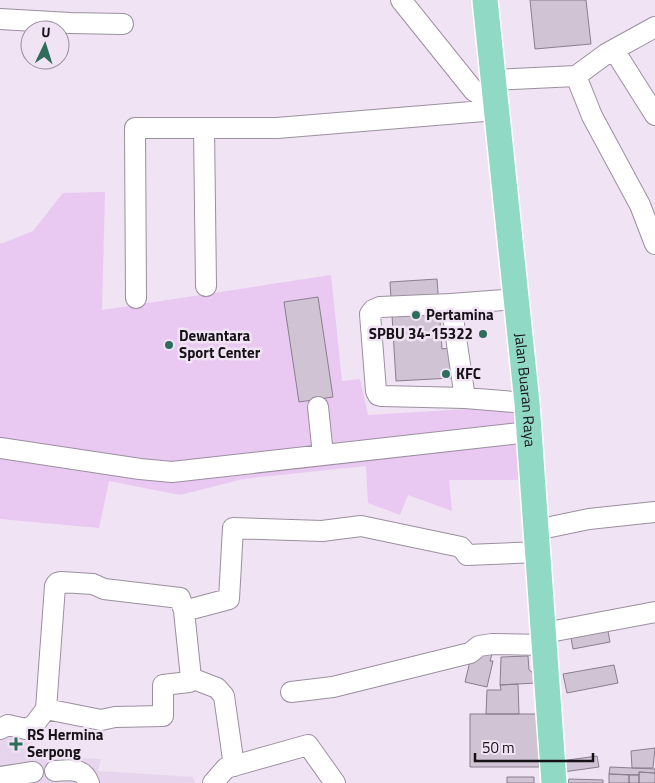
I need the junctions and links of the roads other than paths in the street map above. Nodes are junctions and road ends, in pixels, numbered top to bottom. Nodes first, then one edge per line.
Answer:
1 (401, 0) edge
2 (485, 0) edge
3 (0, 18) edge
4 (123, 24) dead end
5 (655, 27) edge
6 (614, 50) junction
7 (576, 76) junction
8 (495, 96) junction
9 (655, 116) edge
10 (204, 128) junction
11 (655, 244) edge
12 (206, 286) dead end
13 (136, 298) dead end
14 (516, 299) junction
15 (451, 304) junction
16 (465, 398) junction
17 (527, 403) junction
18 (318, 407) dead end
19 (529, 432) junction
20 (0, 448) edge
21 (323, 455) junction
22 (655, 512) edge
23 (536, 541) junction
24 (184, 611) junction
25 (655, 612) edge
26 (544, 639) junction
27 (192, 678) junction
28 (291, 692) dead end
29 (46, 709) junction
30 (0, 730) edge
31 (234, 766) junction
32 (55, 771) dead end
33 (32, 772) dead end
34 (0, 776) edge
35 (89, 783) edge
36 (213, 783) edge
37 (335, 783) edge
38 (554, 783) edge

1 - 8 street
2 - 8 main road, Jalan Buaran Raya
3 - 4 street
5 - 6 street
6 - 7 street
6 - 9 street
7 - 8 street
7 - 11 street
8 - 10 street
8 - 14 main road, Jalan Buaran Raya
10 - 12 street
10 - 13 street
14 - 15 street
14 - 17 main road, Jalan Buaran Raya
15 - 16 street
15 - 16 street
16 - 17 street
17 - 19 main road, Jalan Buaran Raya
18 - 21 street
19 - 21 street
19 - 23 main road, Jalan Buaran Raya
20 - 21 street
22 - 23 street
23 - 24 street
23 - 26 main road, Jalan Buaran Raya
24 - 27 street
24 - 29 street
25 - 26 street
26 - 28 street
26 - 38 main road, Jalan Buaran Raya
27 - 29 street
27 - 31 street
29 - 30 street
31 - 36 street
31 - 37 street
32 - 35 street
33 - 34 street

